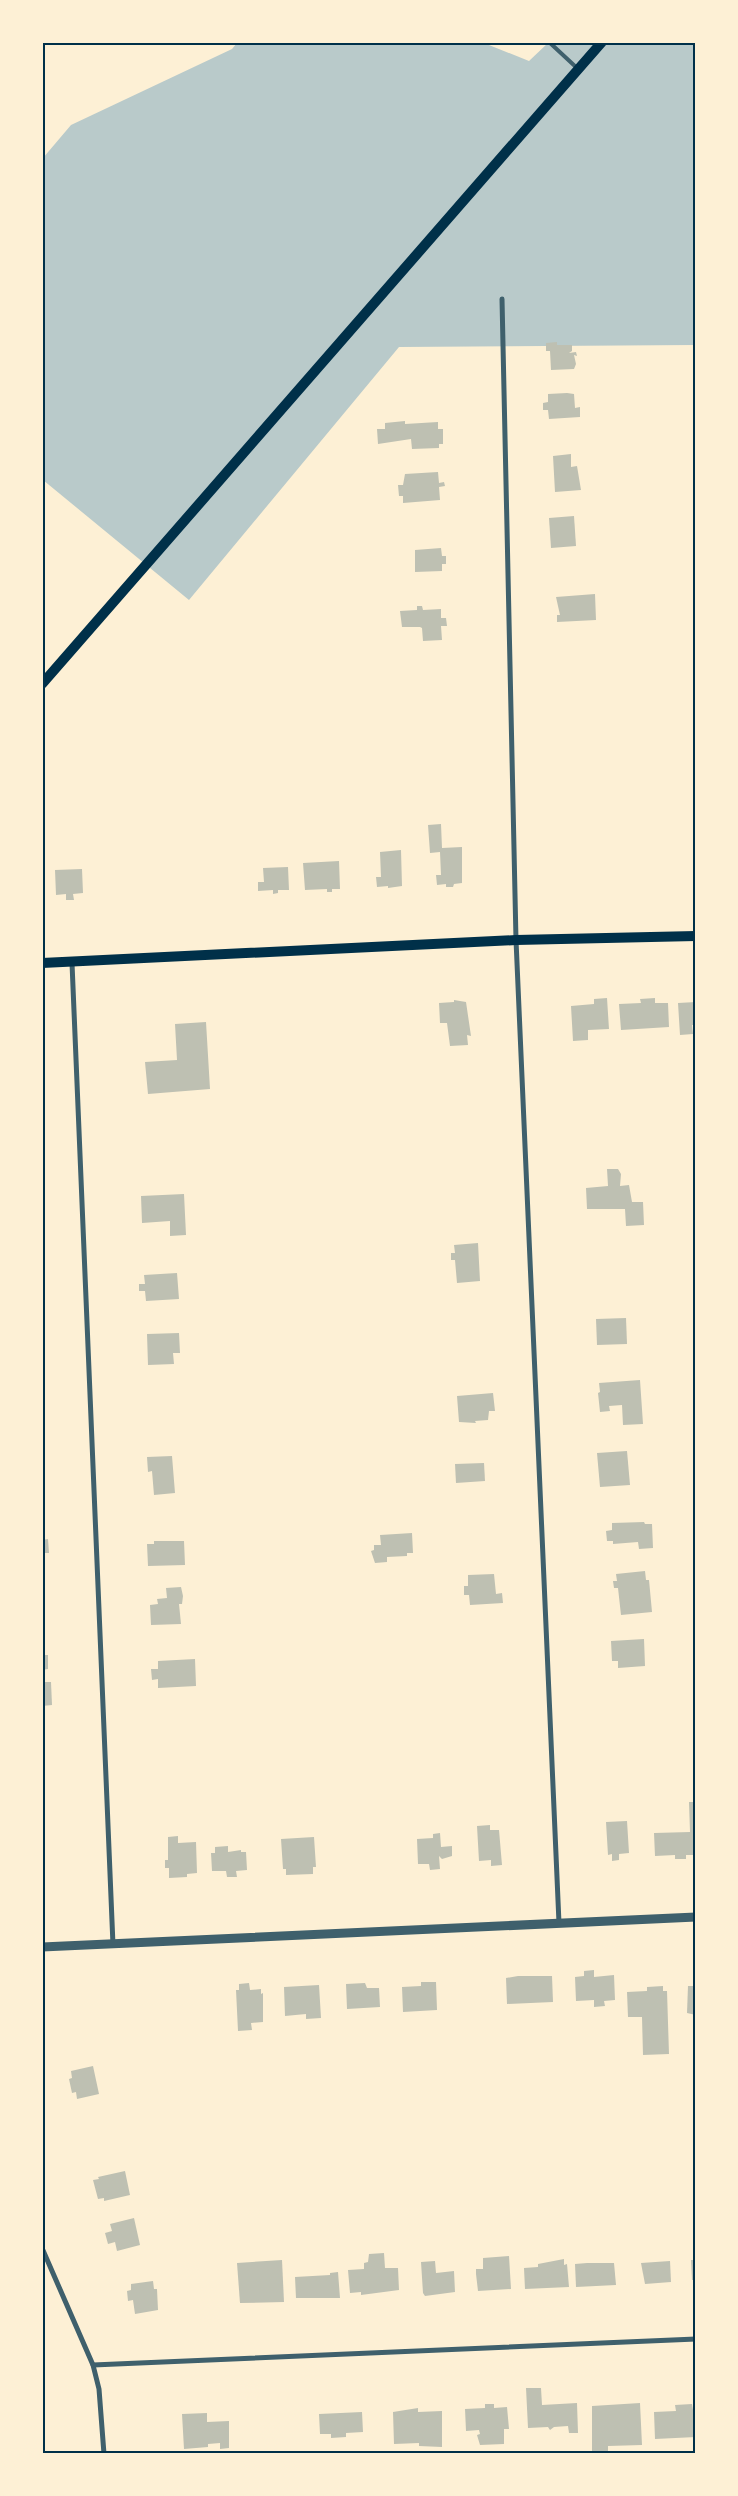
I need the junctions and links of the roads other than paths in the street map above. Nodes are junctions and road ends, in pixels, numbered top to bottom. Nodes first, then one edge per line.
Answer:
1 (549, 42) edge
2 (602, 42) edge
3 (578, 70) junction
4 (502, 299) dead end
5 (42, 684) edge
6 (696, 936) edge
7 (516, 940) junction
8 (42, 963) edge
9 (72, 963) junction
10 (696, 1917) edge
11 (559, 1923) junction
12 (113, 1945) junction
13 (42, 1947) edge
14 (42, 2248) edge
15 (696, 2339) edge
16 (93, 2364) junction
17 (104, 2454) edge

1 - 3 lane
2 - 3 main road
3 - 5 main road
4 - 7 street
6 - 7 main road
7 - 9 main road
7 - 11 street
8 - 9 main road
9 - 12 street
10 - 11 street
11 - 12 street
12 - 13 street
14 - 16 street
15 - 16 street
16 - 17 street

